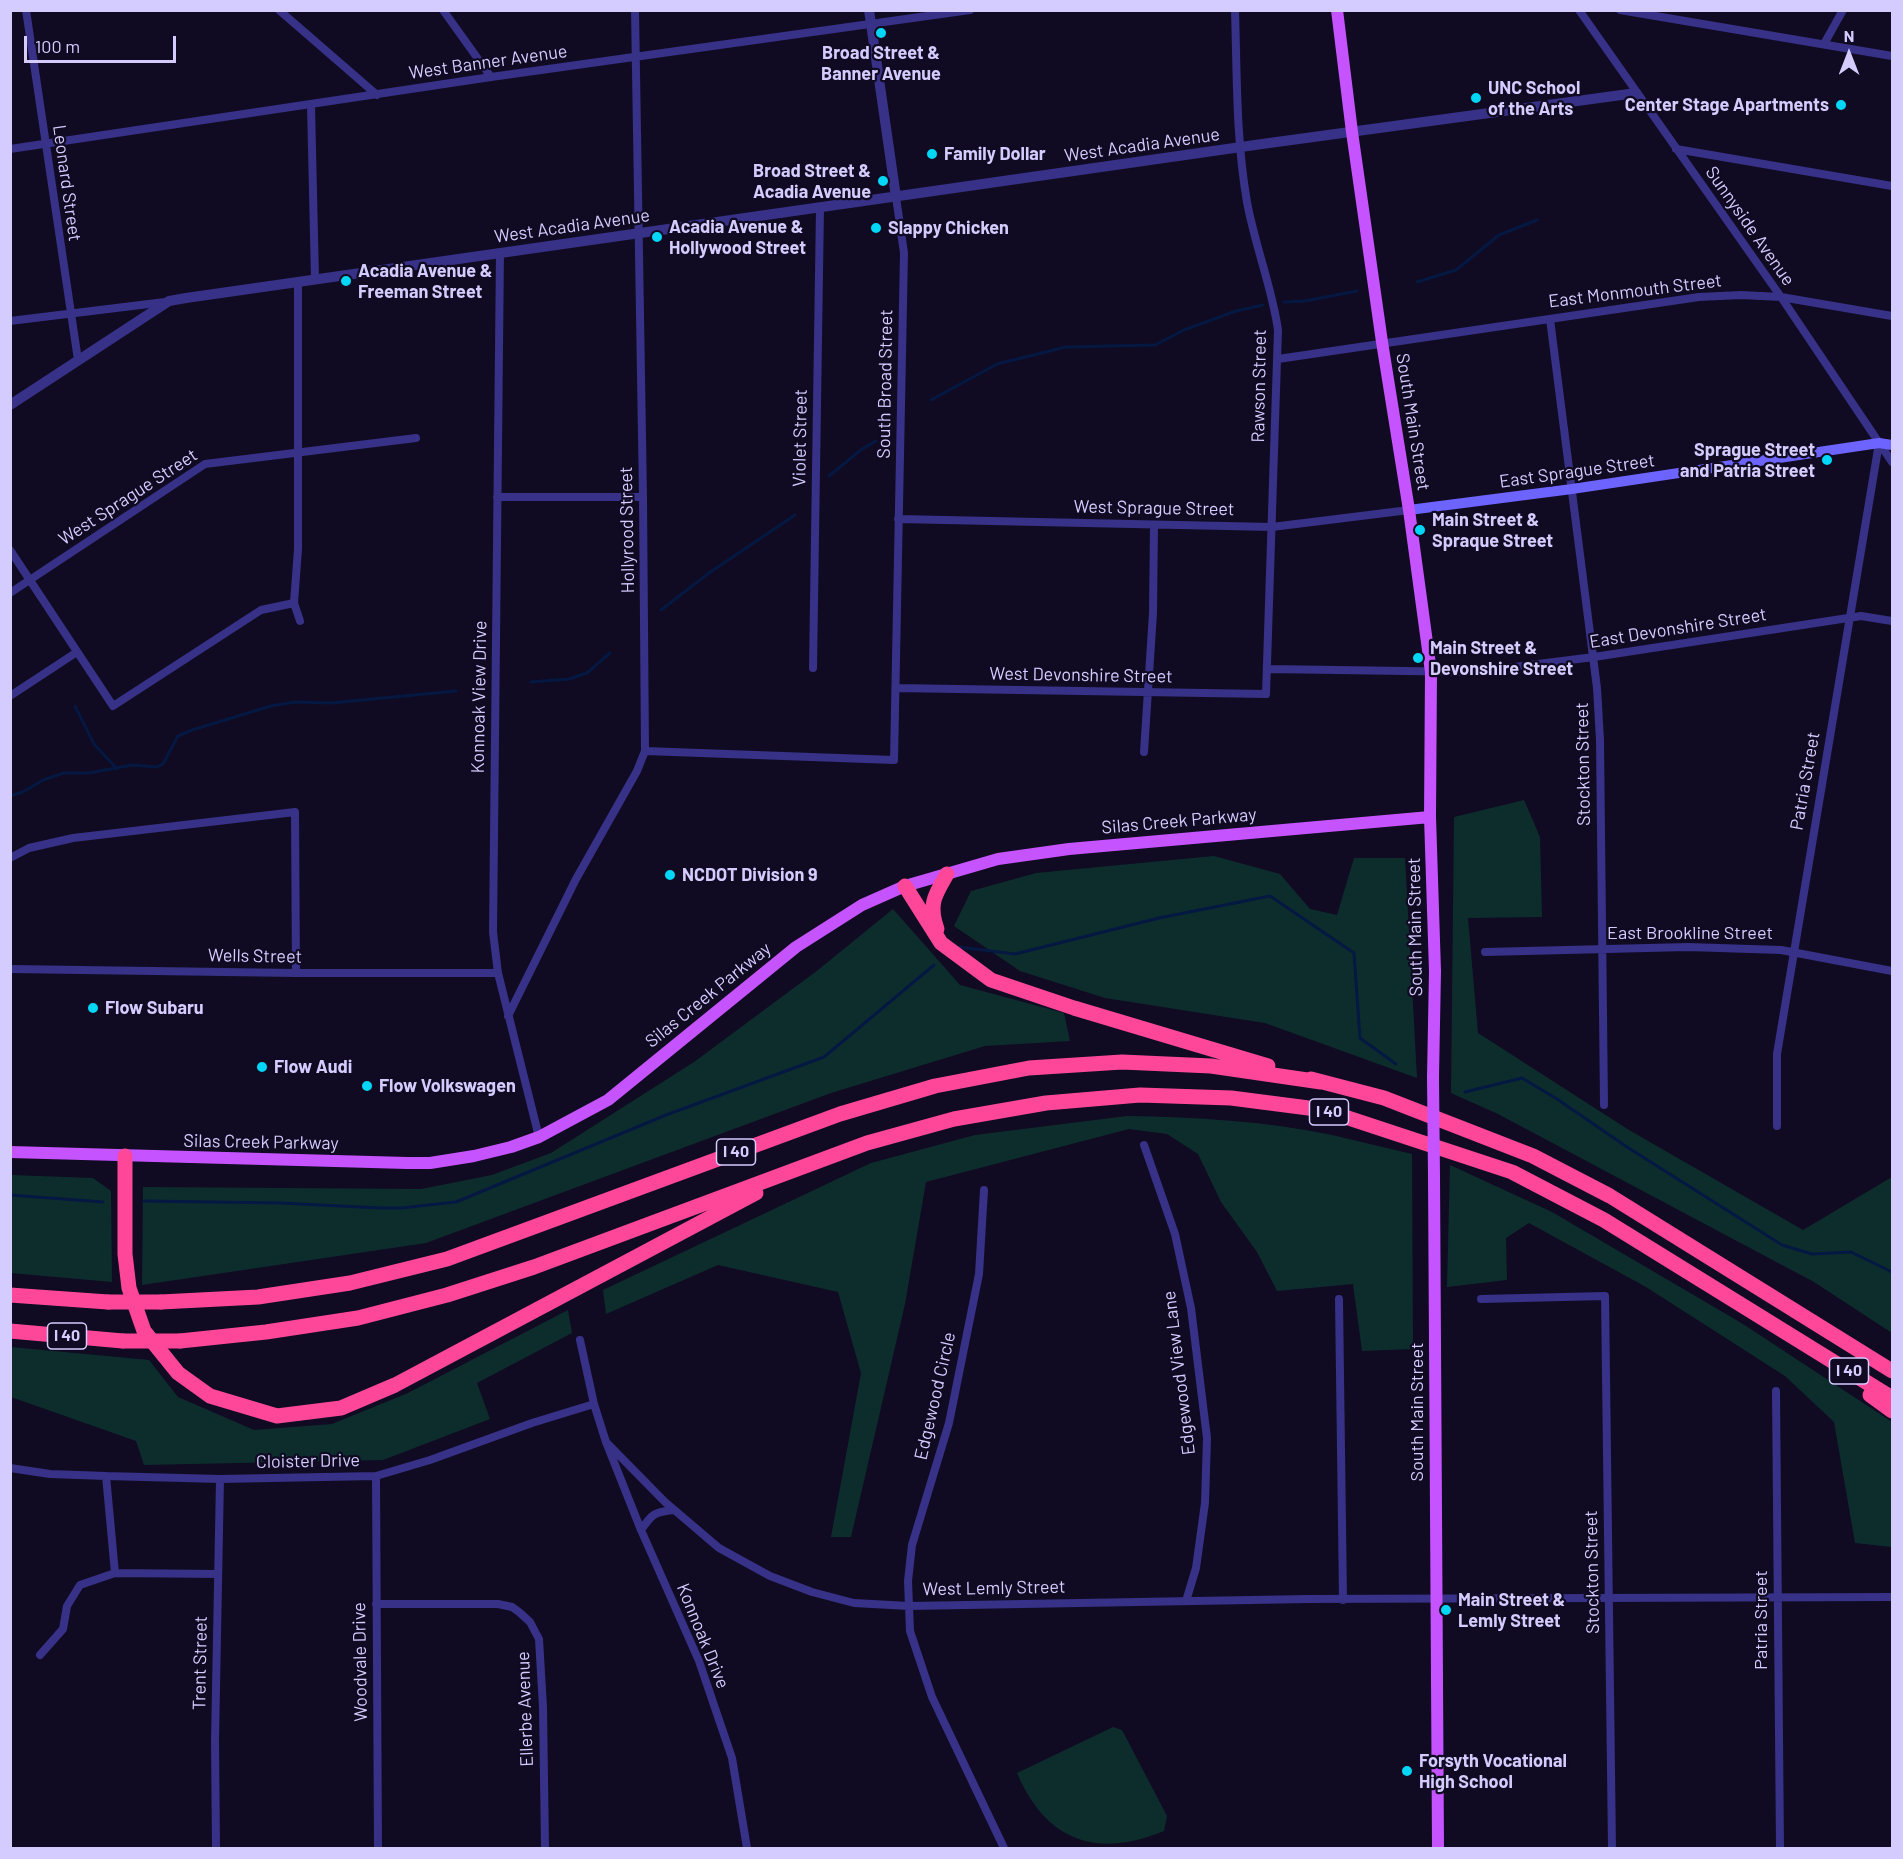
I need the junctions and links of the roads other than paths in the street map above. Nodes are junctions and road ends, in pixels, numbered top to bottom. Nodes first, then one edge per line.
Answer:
1 (26, 10) edge
2 (279, 10) edge
3 (443, 10) edge
4 (635, 10) edge
5 (869, 10) edge
6 (970, 10) edge
7 (1235, 10) edge
8 (1337, 10) edge
9 (1579, 10) edge
10 (1620, 10) edge
11 (1843, 10) edge
12 (871, 24) junction
13 (1824, 44) junction
14 (1893, 56) edge
15 (637, 58) junction
16 (491, 77) junction
17 (1636, 93) junction
18 (377, 95) junction
19 (311, 105) junction
20 (1352, 132) junction
21 (45, 144) junction
22 (1239, 148) junction
23 (10, 149) edge
24 (1676, 149) junction
25 (1893, 186) edge
26 (896, 197) junction
27 (820, 208) junction
28 (639, 233) junction
29 (500, 252) junction
30 (315, 279) junction
31 (298, 281) junction
32 (1781, 297) junction
33 (169, 302) junction
34 (70, 313) junction
35 (1893, 316) edge
36 (1550, 319) junction
37 (10, 321) edge
38 (1382, 342) junction
39 (1278, 359) junction
40 (78, 360) junction
41 (10, 405) edge
42 (416, 438) dead end
43 (1879, 443) junction
44 (1893, 445) edge
45 (299, 451) junction
46 (1893, 462) edge
47 (1572, 489) junction
48 (497, 497) junction
49 (643, 497) junction
50 (1409, 510) junction
51 (898, 519) junction
52 (1154, 525) junction
53 (1272, 527) junction
54 (10, 550) edge
55 (30, 580) junction
56 (10, 593) edge
57 (294, 603) junction
58 (1850, 618) junction
59 (300, 621) dead end
60 (1893, 621) edge
61 (77, 652) junction
62 (1594, 657) junction
63 (813, 668) dead end
64 (1268, 669) junction
65 (1431, 672) junction
66 (896, 688) junction
67 (1147, 693) junction
68 (1266, 694) joint
69 (10, 696) edge
70 (645, 751) junction
71 (1144, 752) dead end
72 (1430, 817) junction
73 (10, 858) edge
74 (947, 874) junction
75 (905, 886) junction
76 (941, 943) junction
77 (1603, 950) junction
78 (1485, 952) dead end
79 (1793, 953) junction
80 (11, 969) edge
81 (1893, 971) edge
82 (296, 973) junction
83 (498, 973) junction
84 (508, 1017) junction
85 (1321, 1082) junction
86 (1604, 1105) dead end
87 (1777, 1126) dead end
88 (539, 1137) junction
89 (1144, 1145) dead end
90 (10, 1152) edge
91 (125, 1156) junction
92 (808, 1165) junction
93 (984, 1190) dead end
94 (10, 1295) edge
95 (1338, 1299) dead end
96 (1481, 1299) dead end
97 (10, 1331) edge
98 (580, 1340) dead end
99 (1805, 1343) junction
100 (1889, 1368) edge
101 (1776, 1391) dead end
102 (1893, 1398) edge
103 (594, 1404) junction
104 (1893, 1411) edge
105 (606, 1442) junction
106 (10, 1468) edge
107 (106, 1476) junction
108 (376, 1476) junction
109 (220, 1479) junction
110 (674, 1510) junction
111 (641, 1530) junction
112 (114, 1569) junction
113 (218, 1574) junction
114 (1778, 1596) junction
115 (1609, 1597) junction
116 (1893, 1597) edge
117 (1436, 1599) junction
118 (1343, 1600) junction
119 (1186, 1601) junction
120 (376, 1604) junction
121 (909, 1606) junction
122 (40, 1655) dead end
123 (216, 1848) edge
124 (378, 1848) edge
125 (545, 1848) edge
126 (747, 1848) edge
127 (1004, 1848) edge
128 (1438, 1848) edge
129 (1612, 1848) edge
130 (1780, 1848) edge

1 - 21 street, Leonard Street
2 - 18 street
3 - 16 street
4 - 15 street, Hollyrood Street
5 - 12 street, South Broad Street
6 - 12 street, West Banner Avenue
7 - 22 street, Rawson Street
8 - 20 main road, South Main Street
9 - 17 street, Sunnyside Avenue
10 - 13 street
11 - 13 street
12 - 15 street, West Banner Avenue
12 - 26 street, South Broad Street
13 - 14 street
15 - 16 street, West Banner Avenue
15 - 28 street, Hollyrood Street
16 - 18 street, West Banner Avenue
17 - 20 street, West Acadia Avenue
17 - 24 street, Sunnyside Avenue
18 - 19 street, West Banner Avenue
19 - 21 street, West Banner Avenue
19 - 30 street
20 - 22 street, West Acadia Avenue
20 - 38 main road, South Main Street
21 - 23 street, West Banner Avenue
21 - 34 street, Leonard Street
22 - 26 street, West Acadia Avenue
22 - 39 street, Rawson Street
24 - 25 street
24 - 32 street, Sunnyside Avenue
26 - 27 street, West Acadia Avenue
26 - 51 street, South Broad Street
27 - 28 street, West Acadia Avenue
27 - 63 street, Violet Street
28 - 29 street, West Acadia Avenue
28 - 49 street, Hollyrood Street
29 - 30 street, West Acadia Avenue
29 - 48 street, Konnoak View Drive
30 - 31 street, West Acadia Avenue
31 - 33 street, West Acadia Avenue
31 - 45 street
32 - 35 street, East Monmouth Street
32 - 36 street, East Monmouth Street
32 - 43 street, Sunnyside Avenue
33 - 34 street, West Acadia Avenue
33 - 40 street
34 - 37 street, West Acadia Avenue
34 - 40 street, Leonard Street
36 - 38 street, East Monmouth Street
36 - 47 street, Stockton Street
38 - 39 street, East Monmouth Street
38 - 50 main road, South Main Street
39 - 53 street, Rawson Street
40 - 41 street
42 - 45 street, West Sprague Street
43 - 44 main road, East Sprague Street
43 - 46 street, Sunnyside Avenue
43 - 47 main road, East Sprague Street
43 - 58 street, Patria Street
45 - 55 street, West Sprague Street
45 - 57 street
47 - 50 main road, East Sprague Street
47 - 62 street, Stockton Street
48 - 49 street
48 - 83 street, Konnoak View Drive
49 - 70 street, Hollyrood Street
50 - 53 street, West Sprague Street
50 - 65 main road, South Main Street
51 - 52 street, West Sprague Street
51 - 66 street, South Broad Street
52 - 53 street, West Sprague Street
52 - 67 street
53 - 64 street, Rawson Street
54 - 55 street
55 - 56 street, West Sprague Street
55 - 61 street
57 - 59 street
57 - 61 street
58 - 60 street, East Devonshire Street
58 - 62 street, East Devonshire Street
58 - 79 street, Patria Street
61 - 69 street
62 - 65 street, East Devonshire Street
62 - 77 street, Stockton Street
64 - 65 street
64 - 68 street, Rawson Street
65 - 72 main road, South Main Street
66 - 67 street, West Devonshire Street
66 - 70 street, South Broad Street
67 - 68 street, West Devonshire Street
67 - 71 street
70 - 84 street, Hollyrood Street
72 - 74 main road, Silas Creek Parkway
72 - 117 main road, South Main Street, bridge
73 - 82 street
74 - 75 main road, Silas Creek Parkway
74 - 76 highway
75 - 76 highway
75 - 88 main road, Silas Creek Parkway
76 - 85 highway
77 - 78 street, East Brookline Street
77 - 79 street, East Brookline Street
77 - 86 street, Stockton Street
79 - 81 street, East Brookline Street
79 - 87 street, Patria Street
80 - 82 street, Wells Street
82 - 83 street, Wells Street
83 - 84 street, Konnoak View Drive
84 - 88 street, Konnoak View Drive
85 - 94 highway, I 40, bridge
85 - 100 highway, I 40
88 - 91 main road, Silas Creek Parkway
89 - 119 street, Edgewood View Lane
90 - 91 main road, Silas Creek Parkway
91 - 92 highway
92 - 97 highway, I 40, bridge
92 - 99 highway, I 40
93 - 121 street, Edgewood Circle
95 - 118 street
96 - 115 street, Stockton Street
98 - 103 street, Konnoak Drive
99 - 102 highway, I 40
99 - 104 highway
101 - 114 street, Patria Street
103 - 105 street, Konnoak Drive
103 - 108 street, Cloister Drive
105 - 110 street, West Lemly Street
105 - 111 street, Konnoak Drive
106 - 107 street, Cloister Drive
107 - 109 street, Cloister Drive
107 - 112 street
108 - 109 street, Cloister Drive
108 - 120 street, Woodvale Drive
109 - 113 street, Trent Street
110 - 111 street
110 - 121 street, West Lemly Street
111 - 126 street, Konnoak Drive
112 - 113 street
112 - 122 street
113 - 123 street, Trent Street
114 - 115 street, West Lemly Street
114 - 116 street, West Lemly Street
114 - 130 street, Patria Street
115 - 117 street, West Lemly Street
115 - 129 street, Stockton Street
117 - 118 street, West Lemly Street
117 - 128 main road, South Main Street
118 - 119 street, West Lemly Street
119 - 121 street, West Lemly Street
120 - 124 street, Woodvale Drive
120 - 125 street, Ellerbe Avenue
121 - 127 street, Edgewood Circle

